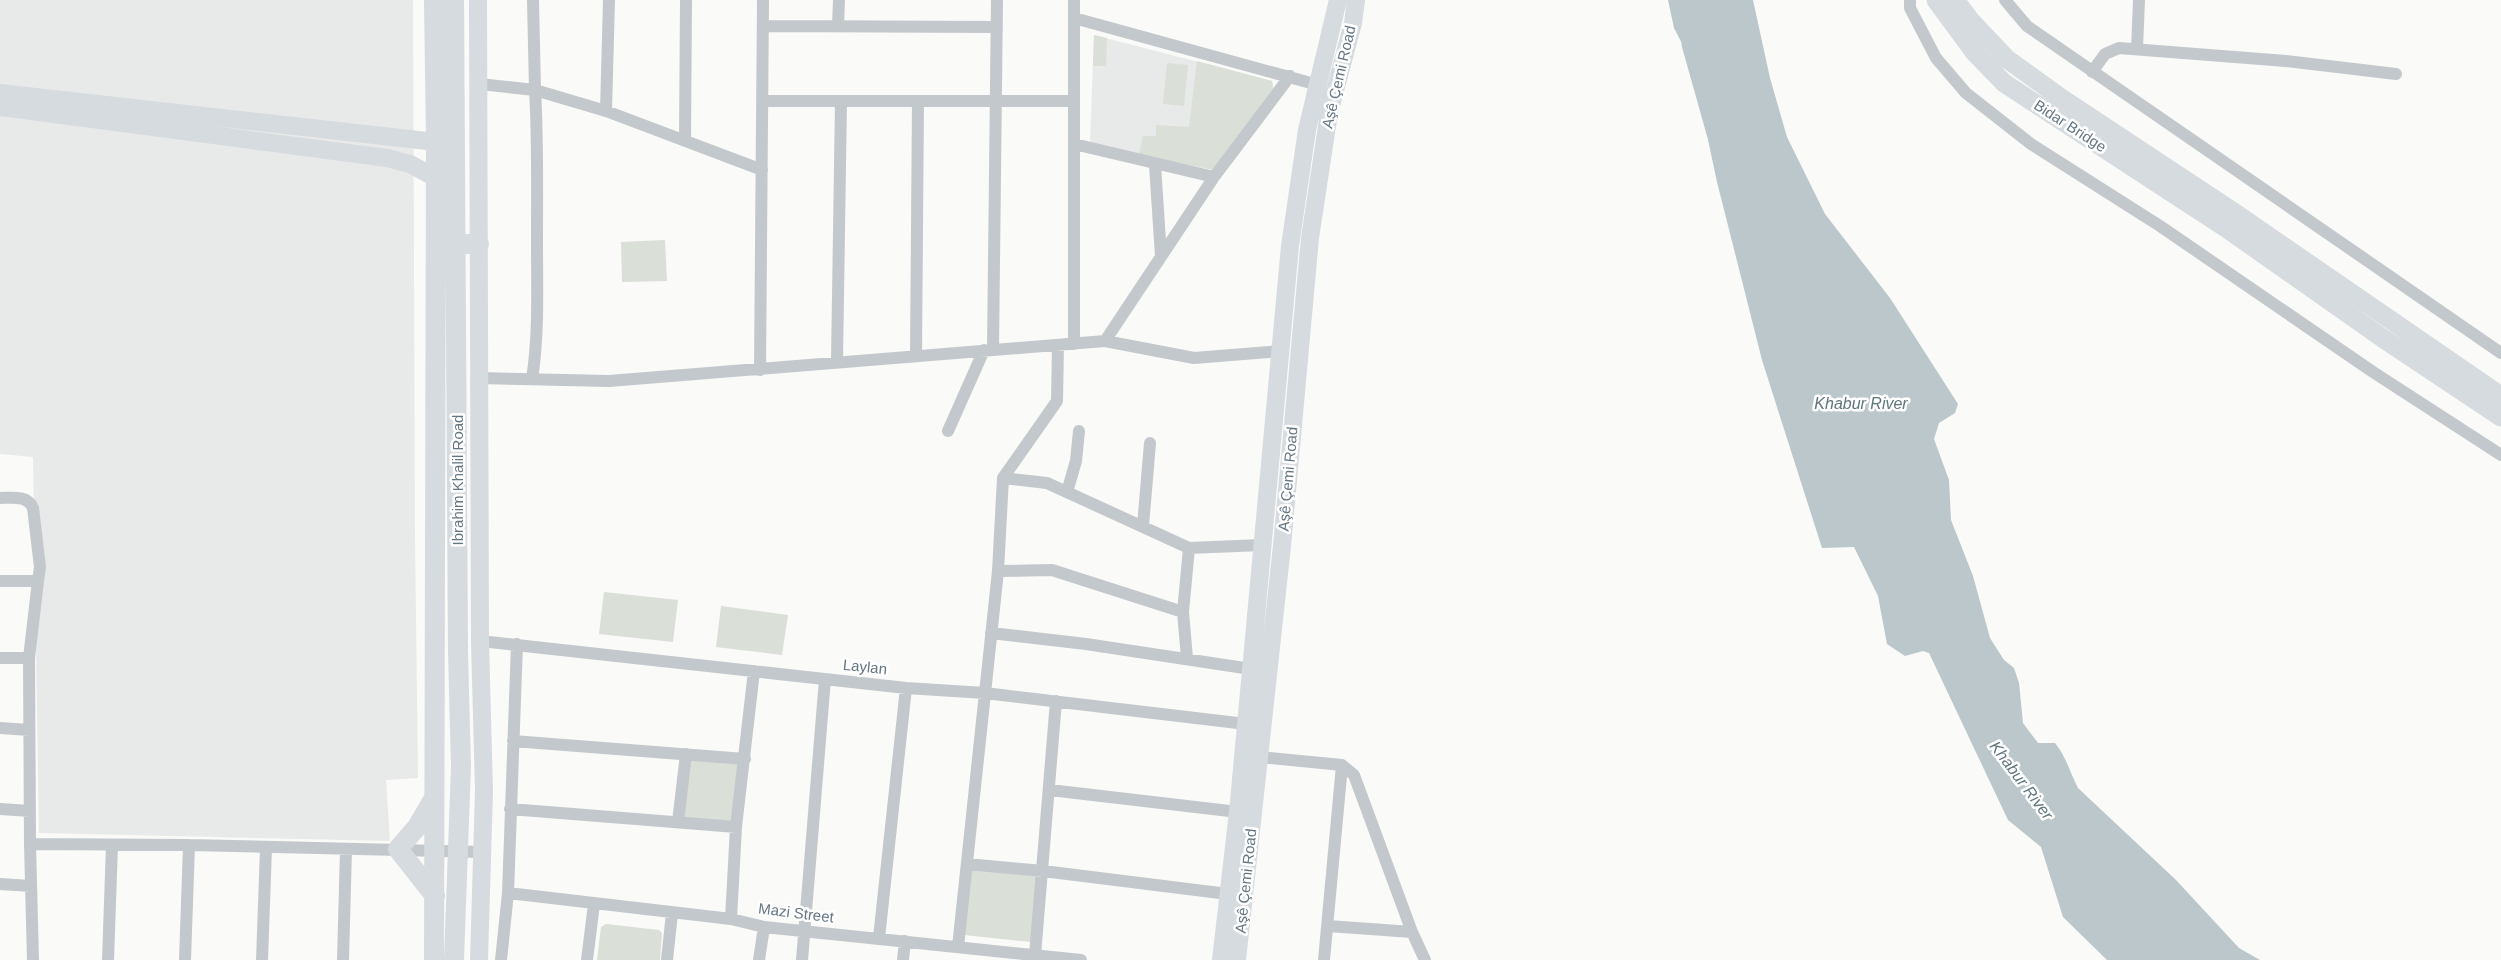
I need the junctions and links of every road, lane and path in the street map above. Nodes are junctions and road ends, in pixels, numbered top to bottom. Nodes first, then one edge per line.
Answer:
1 (434, 0) edge
2 (454, 0) edge
3 (478, 0) edge
4 (533, 0) edge
5 (609, 0) edge
6 (686, 0) edge
7 (763, 0) edge
8 (839, 0) edge
9 (997, 0) edge
10 (1074, 0) edge
11 (1338, 0) edge
12 (1356, 0) edge
13 (1910, 0) edge
14 (1936, 0) edge
15 (1955, 0) edge
16 (2005, 0) edge
17 (2139, 0) edge
18 (1074, 18) junction
19 (838, 25) junction
20 (763, 26) junction
21 (997, 27) junction
22 (2138, 49) junction
23 (2092, 72) junction
24 (2396, 74) dead end
25 (1290, 76) junction
26 (478, 84) junction
27 (1318, 85) junction
28 (535, 90) junction
29 (0, 93) edge
30 (763, 101) junction
31 (841, 101) junction
32 (918, 101) junction
33 (997, 101) junction
34 (1074, 101) junction
35 (0, 107) edge
36 (606, 112) junction
37 (685, 141) junction
38 (436, 142) junction
39 (1074, 144) junction
40 (1155, 165) junction
41 (762, 170) junction
42 (1214, 177) junction
43 (436, 178) junction
44 (2231, 220) junction
45 (457, 244) junction
46 (479, 244) junction
47 (1161, 256) junction
48 (1105, 341) junction
49 (1074, 344) junction
50 (1058, 345) junction
51 (988, 350) junction
52 (1280, 351) junction
53 (2501, 352) edge
54 (916, 356) junction
55 (837, 361) junction
56 (760, 370) junction
57 (479, 378) junction
58 (532, 379) junction
59 (2501, 396) edge
60 (2501, 417) edge
61 (948, 431) dead end
62 (1079, 431) dead end
63 (1150, 443) dead end
64 (2501, 454) edge
65 (1002, 478) junction
66 (1067, 492) junction
67 (0, 498) edge
68 (1143, 526) junction
69 (1262, 545) junction
70 (1189, 548) junction
71 (998, 571) junction
72 (0, 581) edge
73 (38, 582) junction
74 (1182, 612) junction
75 (991, 633) junction
76 (480, 641) junction
77 (517, 644) junction
78 (0, 658) edge
79 (29, 658) junction
80 (1187, 658) junction
81 (1251, 669) junction
82 (754, 671) junction
83 (825, 679) junction
84 (906, 688) junction
85 (985, 693) junction
86 (1056, 701) junction
87 (1246, 724) junction
88 (0, 728) edge
89 (29, 730) junction
90 (513, 741) junction
91 (686, 754) junction
92 (1259, 756) junction
93 (745, 759) junction
94 (1342, 765) junction
95 (1050, 790) junction
96 (435, 797) junction
97 (0, 808) edge
98 (510, 809) junction
99 (30, 811) junction
100 (1238, 812) junction
101 (678, 822) junction
102 (736, 827) junction
103 (30, 844) junction
104 (112, 845) junction
105 (188, 845) junction
106 (266, 848) junction
107 (398, 849) junction
108 (346, 850) junction
109 (435, 851) junction
110 (459, 851) junction
111 (482, 852) junction
112 (967, 864) junction
113 (1043, 871) junction
114 (0, 884) edge
115 (31, 886) junction
116 (508, 893) junction
117 (1228, 894) junction
118 (434, 896) junction
119 (594, 904) junction
120 (672, 913) junction
121 (731, 919) junction
122 (1328, 926) junction
123 (764, 927) junction
124 (804, 931) junction
125 (1412, 932) junction
126 (879, 938) junction
127 (905, 941) junction
128 (958, 947) junction
129 (1035, 955) junction
130 (33, 960) edge
131 (108, 960) edge
132 (185, 960) edge
133 (262, 960) edge
134 (343, 960) edge
135 (434, 960) edge
136 (454, 960) edge
137 (479, 960) edge
138 (501, 960) edge
139 (587, 960) edge
140 (667, 960) edge
141 (759, 960) edge
142 (802, 960) edge
143 (903, 960) edge
144 (1081, 960) edge
145 (1221, 960) edge
146 (1237, 960) edge
147 (1324, 960) edge
148 (1425, 960) edge

1 - 38 highway, Ibrahim Khalil Road
2 - 45 highway, Ibrahim Khalil Road
3 - 26 main road, Ibrahim Khalil Road
4 - 28 street
5 - 36 street
6 - 37 street
7 - 20 street
8 - 19 street
9 - 21 street
10 - 18 street
11 - 27 main road, Aşê Çemi Road
12 - 92 main road, Aşê Çemi Road
13 - 64 street
14 - 44 main road, Bidar Bridge
15 - 44 main road, Bidar Bridge
16 - 23 street
17 - 22 street
18 - 25 street
18 - 34 street
19 - 20 street
19 - 21 street
20 - 30 street
21 - 33 street
22 - 23 street
22 - 24 street
23 - 53 street
25 - 27 street
25 - 42 street
26 - 28 street
26 - 46 main road, Ibrahim Khalil Road
27 - 52 main road, Aşê Çemi Road
28 - 36 street
28 - 58 street
29 - 38 main road
30 - 31 street
30 - 41 street
31 - 32 street
31 - 55 street
32 - 33 street
32 - 54 street
33 - 34 street
33 - 51 street
34 - 39 street
35 - 43 main road
36 - 37 street
37 - 41 street
38 - 43 highway, Ibrahim Khalil Road
39 - 40 street
39 - 49 street
40 - 42 street
40 - 47 street
41 - 56 street
42 - 47 street
43 - 96 highway, Ibrahim Khalil Road
44 - 59 main road
44 - 60 main road
45 - 46 highway
45 - 110 highway, Ibrahim Khalil Road
46 - 57 main road, Ibrahim Khalil Road
47 - 48 street
48 - 49 street
48 - 52 street
49 - 50 street
50 - 51 street
50 - 65 street
51 - 54 street
51 - 61 street
52 - 69 main road, Aşê Çemi Road
54 - 55 street
55 - 56 street
56 - 58 street
57 - 58 street
57 - 76 main road, Ibrahim Khalil Road
62 - 66 street
63 - 68 street
65 - 66 street
65 - 71 street
66 - 68 street
67 - 73 street
68 - 70 street
69 - 70 street
69 - 81 main road, Aşê Çemi Road
70 - 74 street
71 - 74 street
71 - 75 street
72 - 73 street
73 - 79 street
74 - 80 street
75 - 80 street
75 - 85 street
76 - 77 street, Laylan
76 - 111 main road, Ibrahim Khalil Road
77 - 82 street, Laylan
77 - 90 street
78 - 79 street
79 - 89 street
80 - 81 street
81 - 87 main road, Aşê Çemi Road
82 - 83 street, Laylan
82 - 93 street
83 - 84 street, Laylan
83 - 124 street
84 - 85 street, Laylan
84 - 126 street
85 - 86 street, Laylan
85 - 112 street
86 - 87 street, Laylan
86 - 95 street
87 - 100 main road, Aşê Çemi Road
88 - 89 street
89 - 99 street
90 - 91 street
90 - 98 street
91 - 93 street
91 - 101 street
92 - 94 street
92 - 146 main road, Aşê Çemi Road
93 - 102 street
94 - 122 street
94 - 125 street
95 - 100 street
95 - 113 street
96 - 107 highway
96 - 109 highway, Ibrahim Khalil Road
97 - 99 street
98 - 101 street
98 - 116 street
99 - 103 street
100 - 117 main road, Aşê Çemi Road
101 - 102 street
102 - 121 street
103 - 104 street
103 - 115 street
104 - 105 street
104 - 131 street
105 - 106 street
105 - 132 street
106 - 108 street
106 - 133 street
107 - 108 street
107 - 109 street
107 - 118 highway
108 - 134 street
109 - 110 street
109 - 118 highway, Ibrahim Khalil Road
110 - 111 street
110 - 136 highway, Ibrahim Khalil Road
111 - 137 main road, Ibrahim Khalil Road
112 - 113 street
112 - 128 street
113 - 117 street
113 - 129 street
114 - 115 street
115 - 130 street
116 - 119 street, Mazi Street
116 - 138 street
117 - 145 main road, Aşê Çemi Road
118 - 135 highway, Ibrahim Khalil Road
119 - 120 street, Mazi Street
119 - 139 street
120 - 121 street, Mazi Street
120 - 140 street
121 - 123 street, Mazi Street
122 - 125 street
122 - 147 street
123 - 124 street, Mazi Street
123 - 141 street
124 - 126 street, Mazi Street
124 - 142 street
125 - 148 street
126 - 127 street, Mazi Street
127 - 128 street, Mazi Street
127 - 143 street
128 - 129 street, Mazi Street
129 - 144 street, Mazi Street

